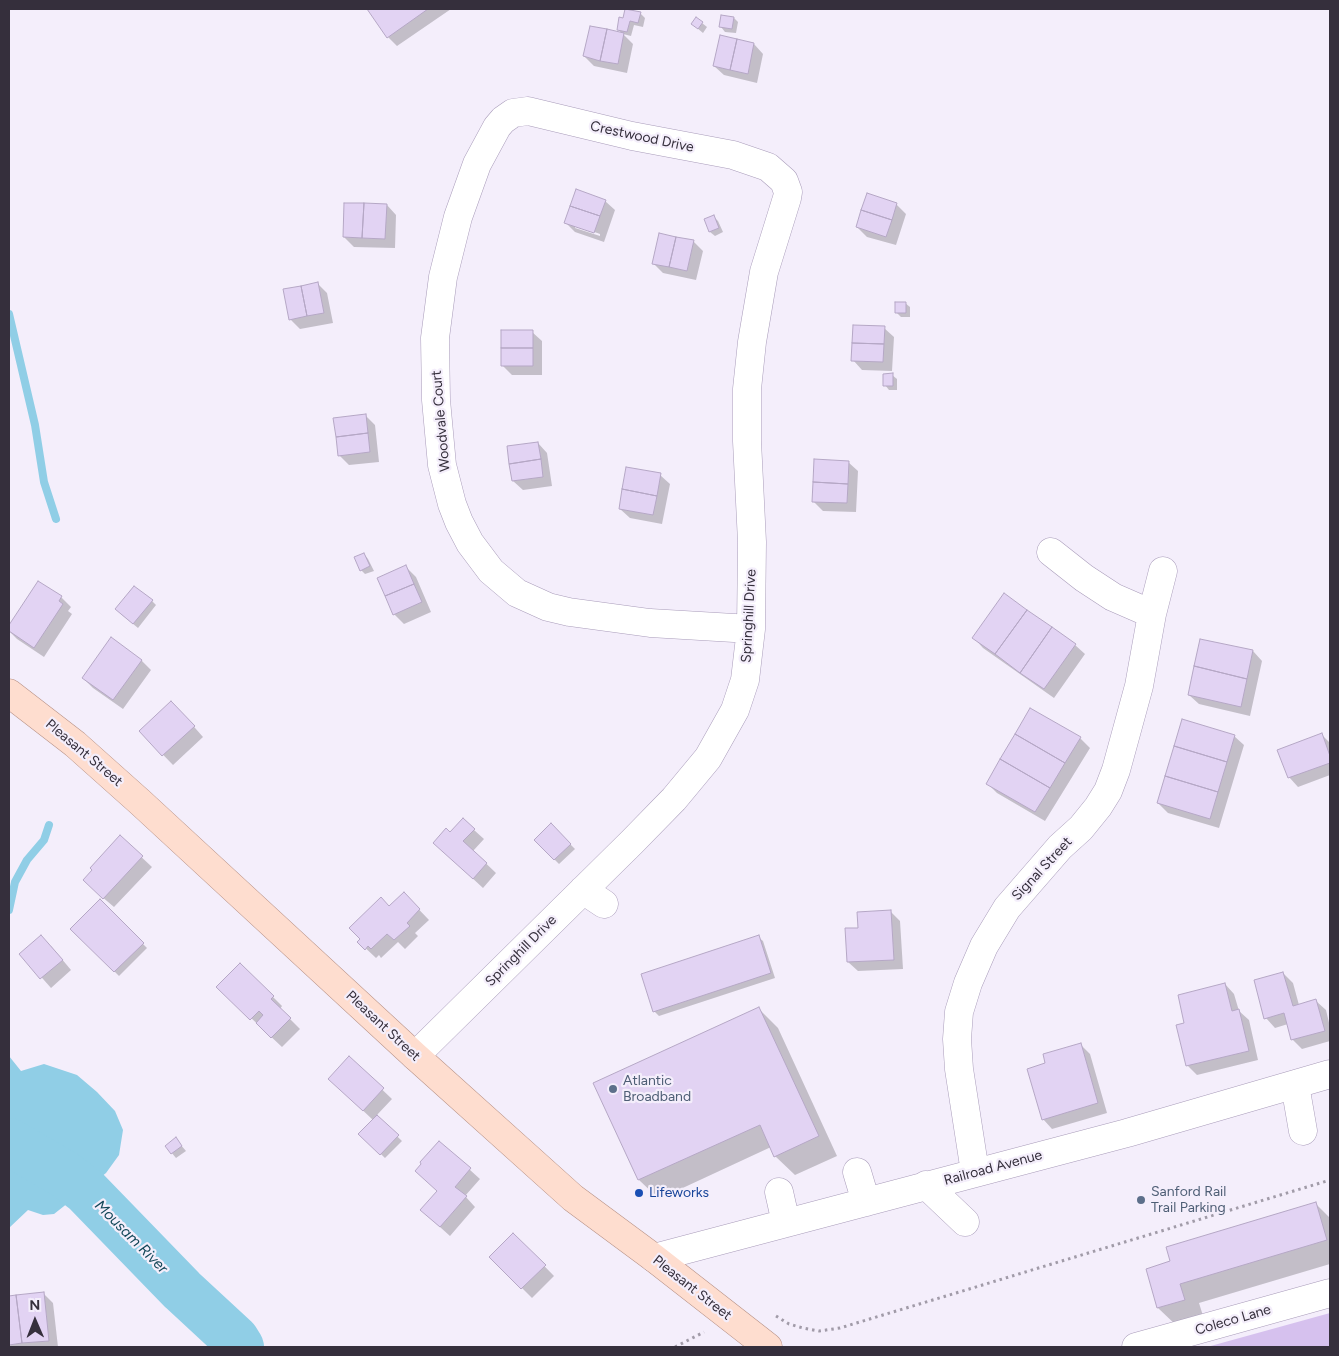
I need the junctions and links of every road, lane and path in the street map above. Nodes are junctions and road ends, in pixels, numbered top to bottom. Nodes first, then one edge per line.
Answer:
1 (503, 120) joint
2 (779, 175) joint
3 (1051, 552) dead end
4 (1163, 571) dead end
5 (1152, 614) junction
6 (751, 629) junction
7 (9, 693) edge
8 (415, 1056) junction
9 (1330, 1074) edge
10 (1295, 1085) junction
11 (1303, 1131) dead end
12 (857, 1172) dead end
13 (974, 1172) junction
14 (1330, 1180) edge
15 (926, 1185) junction
16 (779, 1192) dead end
17 (866, 1202) junction
18 (965, 1222) dead end
19 (786, 1223) junction
20 (654, 1258) junction
21 (1330, 1293) edge
22 (840, 1328) dead end
23 (768, 1347) edge
24 (1136, 1347) edge

1 - 2 street, Crestwood Drive
1 - 6 street, Woodvale Court
2 - 6 street, Springhill Drive
3 - 5 street
4 - 5 street, Signal Street
5 - 13 street, Signal Street
6 - 8 street, Springhill Drive
7 - 8 main road, Pleasant Street
8 - 20 main road, Pleasant Street
9 - 10 street, Railroad Avenue
10 - 11 street
10 - 13 street, Railroad Avenue
12 - 17 street
13 - 15 street, Railroad Avenue
14 - 22 path
15 - 17 street, Railroad Avenue
15 - 18 street
16 - 19 street
17 - 19 street, Railroad Avenue
19 - 20 street, Railroad Avenue
20 - 23 main road, Pleasant Street
21 - 24 street, Coleco Lane

